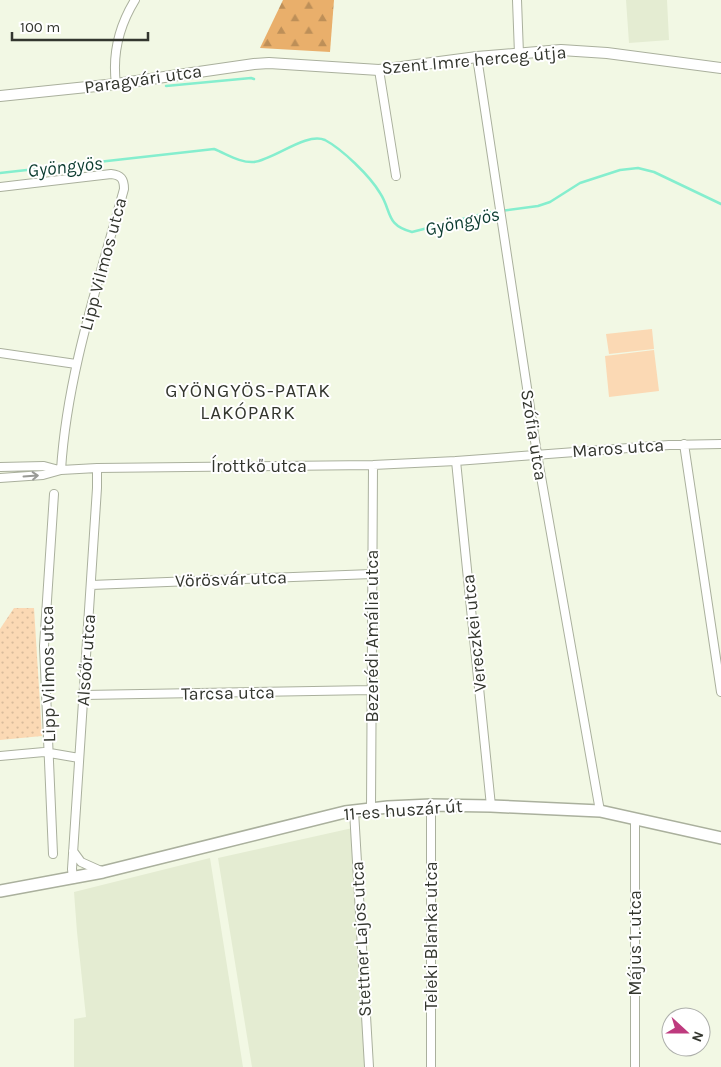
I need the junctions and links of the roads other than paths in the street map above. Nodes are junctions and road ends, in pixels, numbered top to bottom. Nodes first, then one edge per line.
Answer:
1 (135, 0) edge
2 (517, 0) edge
3 (520, 54) junction
4 (477, 57) junction
5 (286, 64) joint
6 (721, 68) edge
7 (379, 70) junction
8 (116, 84) junction
9 (0, 96) edge
10 (396, 176) dead end
11 (0, 187) edge
12 (0, 353) edge
13 (76, 364) junction
14 (684, 444) junction
15 (721, 444) edge
16 (537, 454) junction
17 (456, 461) junction
18 (373, 465) junction
19 (0, 467) edge
20 (97, 468) junction
21 (61, 470) junction
22 (0, 478) edge
23 (54, 494) dead end
24 (372, 574) junction
25 (91, 585) junction
26 (372, 690) junction
27 (721, 692) edge
28 (84, 695) junction
29 (49, 752) junction
30 (0, 756) edge
31 (79, 758) junction
32 (431, 804) junction
33 (491, 806) junction
34 (371, 808) junction
35 (354, 810) junction
36 (600, 811) junction
37 (635, 818) junction
38 (721, 838) edge
39 (74, 851) junction
40 (52, 854) dead end
41 (103, 872) junction
42 (73, 879) junction
43 (0, 891) edge
44 (369, 1067) edge
45 (431, 1067) edge
46 (635, 1067) edge

1 - 8 street
2 - 3 street
3 - 4 street, Szent Imre herceg útja
3 - 6 street, Szent Imre herceg útja
4 - 7 street, Szent Imre herceg útja
4 - 16 street, Szófia utca
5 - 7 street, Szent Imre herceg útja
5 - 8 street, Paragvári utca
7 - 10 street
8 - 9 street, Paragvári utca
11 - 13 street, Lipp Vilmos utca
12 - 13 street
13 - 21 street, Lipp Vilmos utca
14 - 15 street, Maros utca
14 - 16 street, Maros utca
14 - 27 street
16 - 17 street, Maros utca
16 - 36 street, Szófia utca
17 - 18 street, Írottkő utca
17 - 33 street, Vereczkei utca
18 - 20 street, Írottkő utca
18 - 24 street, Bezerédi Amália utca
19 - 21 street
20 - 21 street, Írottkő utca
20 - 25 street, Alsóőr utca
22 -> 21 street
23 - 29 street, Lipp Vilmos utca
24 - 25 street, Vörösvár utca
24 - 26 street, Bezerédi Amália utca
25 - 28 street, Alsóőr utca
26 - 28 street, Tarcsa utca
26 - 34 street, Bezerédi Amália utca
28 - 31 street, Alsóőr utca
29 - 30 street
29 - 31 street
29 - 40 street, Lipp Vilmos utca
31 - 39 street, Alsóőr utca
32 - 33 main road, 11-es huszár út
32 - 34 main road, 11-es huszár út
32 - 45 street, Teleki Blanka utca
33 - 36 main road, 11-es huszár út
34 - 35 main road, 11-es huszár út
35 - 41 main road, 11-es huszár út
35 - 44 street, Stettner Lajos utca
36 - 37 main road, 11-es huszár út
37 - 38 main road, 11-es huszár út
37 - 46 street, Május 1. utca
39 - 41 street
39 - 42 street, Alsóőr utca
41 - 42 main road, 11-es huszár út
42 - 43 main road, 11-es huszár út

